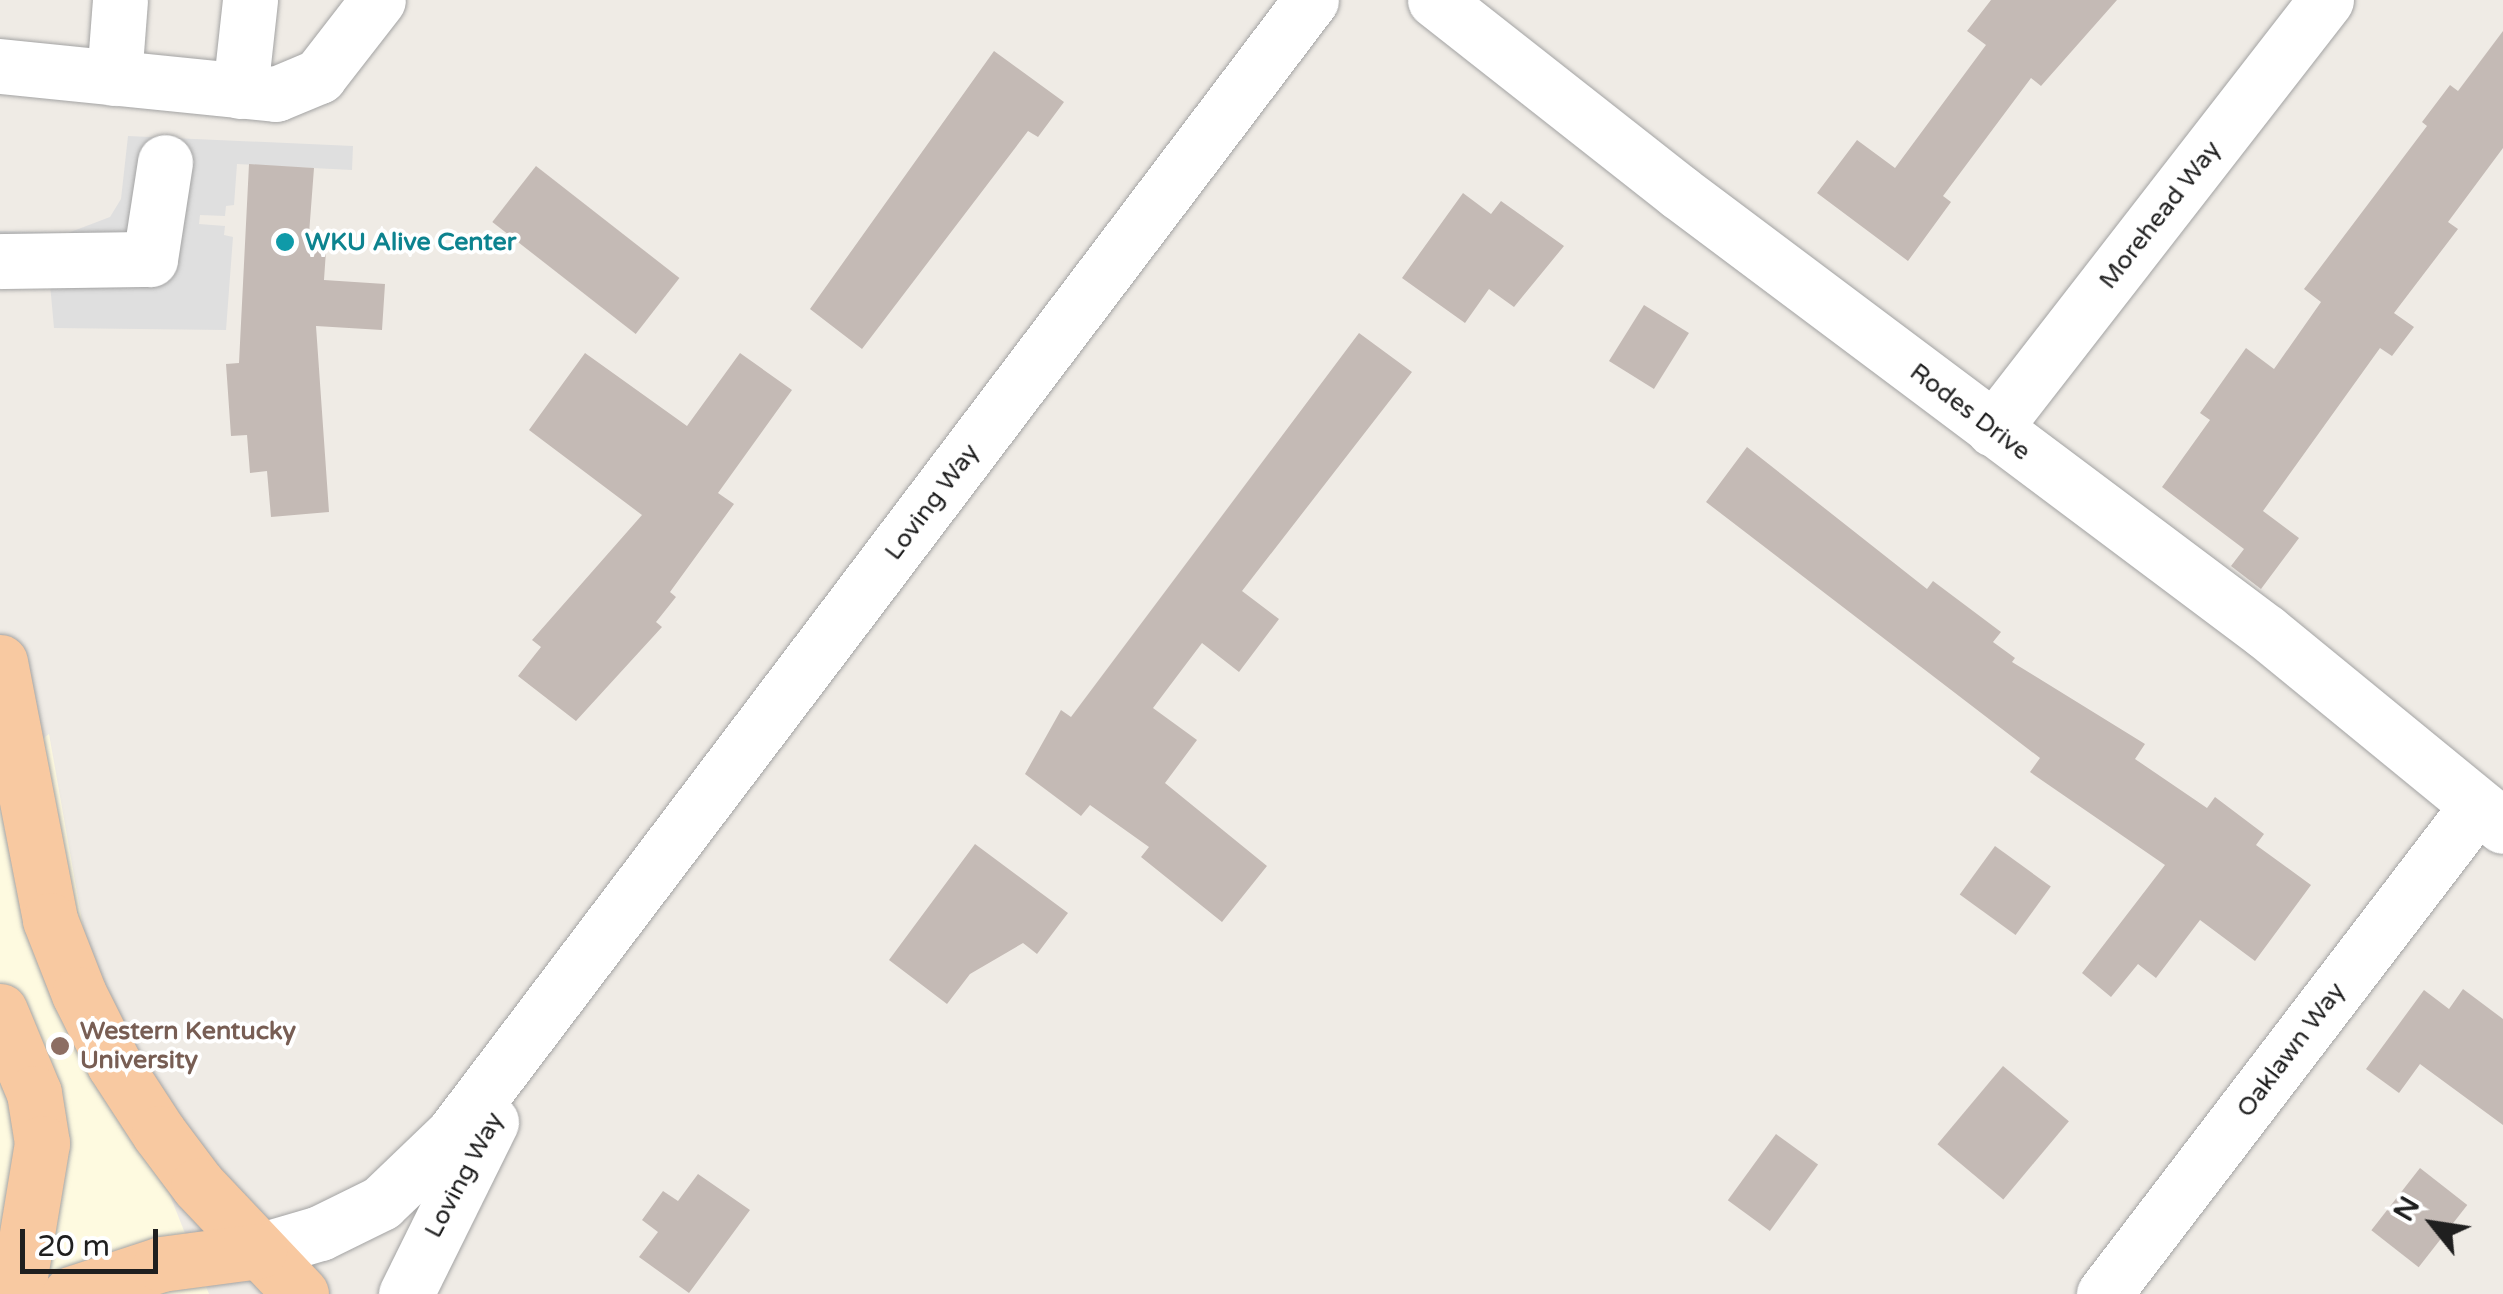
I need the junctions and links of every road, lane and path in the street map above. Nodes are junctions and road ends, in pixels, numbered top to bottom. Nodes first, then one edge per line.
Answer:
1 (120, 0) edge
2 (250, 0) edge
3 (378, 0) edge
4 (1310, 0) edge
5 (1436, 0) edge
6 (2326, 0) edge
7 (0, 66) edge
8 (114, 78) junction
9 (240, 91) junction
10 (164, 162) dead end
11 (0, 261) edge
12 (1993, 429) junction
13 (0, 662) edge
14 (2490, 816) edge
15 (554, 1005) junction
16 (0, 1011) edge
17 (259, 1252) junction
18 (17, 1294) edge
19 (70, 1294) edge
20 (301, 1294) edge
21 (406, 1294) edge
22 (2104, 1294) edge

1 - 8 street
2 - 9 street
3 - 9 street
4 - 15 street, Loving Way
5 - 12 street, Rodes Drive
6 - 12 street, Morehead Way
7 - 8 street
8 - 9 street
10 - 11 street
12 - 14 street, Rodes Drive
13 - 17 main road
14 - 22 street, Oaklawn Way
15 - 17 street, Loving Way
15 - 21 street, Loving Way
16 - 18 main road
17 - 19 main road
17 - 20 main road

